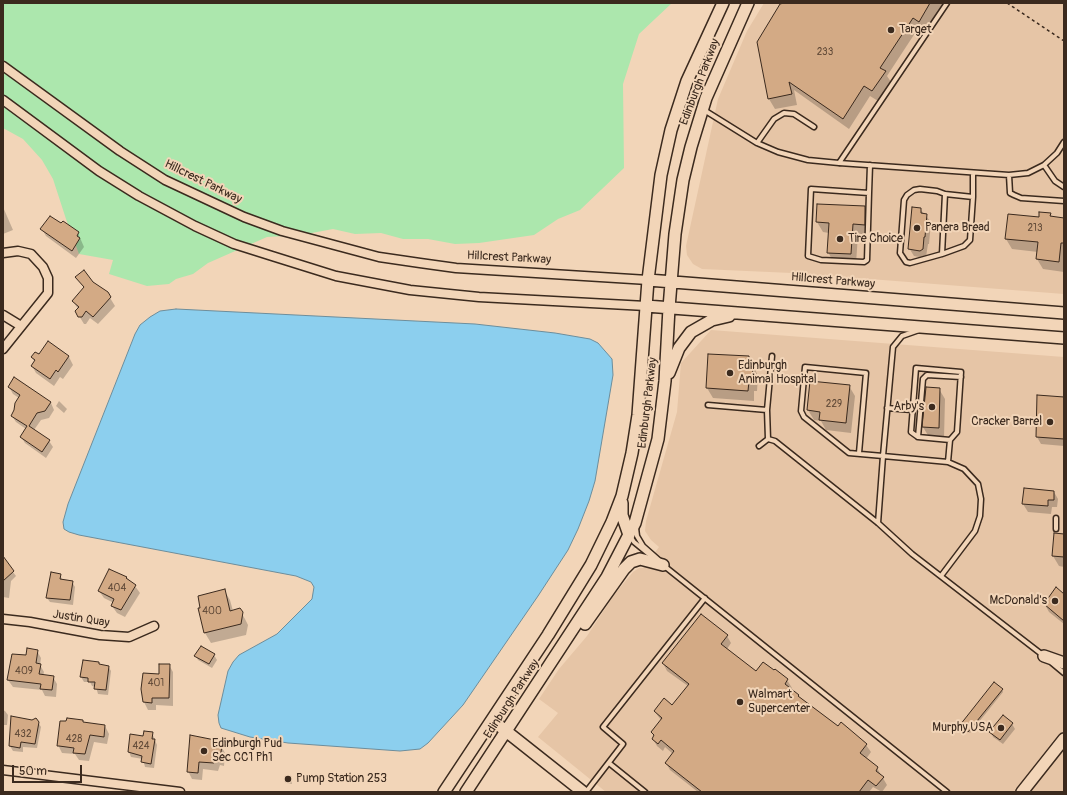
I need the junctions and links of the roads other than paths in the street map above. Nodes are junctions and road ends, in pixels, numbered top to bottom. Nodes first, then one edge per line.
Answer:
1 (723, 3) edge
2 (748, 3) edge
3 (947, 3) edge
4 (3, 66) edge
5 (3, 100) edge
6 (702, 109) junction
7 (814, 127) dead end
8 (1064, 142) edge
9 (758, 143) junction
10 (839, 163) junction
11 (870, 165) junction
12 (1044, 165) junction
13 (973, 173) junction
14 (1009, 175) junction
15 (1064, 187) edge
16 (869, 192) junction
17 (945, 194) junction
18 (972, 197) junction
19 (1064, 200) edge
20 (3, 253) edge
21 (942, 254) junction
22 (648, 280) junction
23 (671, 282) junction
24 (646, 306) junction
25 (669, 308) junction
26 (1064, 313) edge
27 (3, 315) edge
28 (757, 315) junction
29 (21, 326) junction
30 (926, 328) junction
31 (1064, 338) edge
32 (3, 350) edge
33 (772, 356) dead end
34 (961, 377) junction
35 (666, 381) junction
36 (708, 405) dead end
37 (888, 408) junction
38 (767, 410) junction
39 (912, 410) junction
40 (918, 437) junction
41 (768, 439) junction
42 (950, 440) junction
43 (760, 446) dead end
44 (859, 453) junction
45 (883, 456) junction
46 (948, 462) junction
47 (622, 496) junction
48 (1056, 518) dead end
49 (636, 523) junction
50 (878, 523) junction
51 (1056, 529) dead end
52 (629, 535) junction
53 (663, 565) junction
54 (941, 576) junction
55 (705, 598) junction
56 (3, 619) edge
57 (154, 626) dead end
58 (557, 654) junction
59 (1044, 656) junction
60 (1064, 663) edge
61 (1064, 673) edge
62 (492, 720) junction
63 (506, 731) junction
64 (1064, 739) edge
65 (609, 763) junction
66 (3, 770) edge
67 (180, 792) edge
68 (444, 792) edge
69 (466, 792) edge
70 (583, 792) edge
71 (586, 792) edge
72 (645, 792) edge
73 (947, 792) edge
74 (1022, 792) edge

1 - 22 main road, Edinburgh Parkway
2 - 6 main road, Edinburgh Parkway
3 - 10 lane
4 - 22 street, Hillcrest Parkway
5 - 24 street
6 - 9 lane
6 - 23 main road, Edinburgh Parkway
7 - 9 lane
8 - 12 lane
9 - 10 lane
10 - 11 lane
11 - 13 lane
11 - 16 lane
12 - 14 lane
12 - 15 lane
13 - 14 lane
13 - 18 lane
14 - 19 lane
16 - 16 lane
17 - 18 lane
17 - 21 lane
17 - 21 lane
18 - 21 lane
20 - 29 street
22 - 23 main road, Hillcrest Parkway
22 - 24 main road, Edinburgh Parkway
23 - 25 main road, Edinburgh Parkway
23 - 26 main road, Hillcrest Parkway
24 - 25 main road
24 - 47 main road, Edinburgh Parkway
25 - 28 main road
25 - 35 main road, Edinburgh Parkway
27 - 29 street
28 - 30 main road
28 - 35 main road
29 - 32 street
30 - 31 main road
30 - 37 lane
33 - 38 lane
34 - 39 lane
34 - 40 lane
34 - 42 lane
35 - 49 main road, Edinburgh Parkway
36 - 38 lane
37 - 39 lane
37 - 45 lane
38 - 41 lane
39 - 40 lane
40 - 42 lane
41 - 43 lane
41 - 50 lane
42 - 46 lane
44 - 44 lane
44 - 45 lane
45 - 46 lane
45 - 50 lane
46 - 54 lane
47 - 52 main road
47 - 62 main road, Edinburgh Parkway
48 - 51 lane
49 - 52 main road, Edinburgh Parkway
49 - 53 lane
50 - 54 lane
52 - 53 lane
52 - 58 main road, Edinburgh Parkway
53 - 55 lane
53 - 58 main road
54 - 59 lane
55 - 65 lane
55 - 73 lane
56 - 57 street, Justin Quay
58 - 63 main road, Edinburgh Parkway
59 - 60 main road
59 - 61 lane
62 - 63 main road
62 - 68 main road, Edinburgh Parkway
63 - 69 main road, Edinburgh Parkway
63 - 70 main road
64 - 74 main road
65 - 71 lane
65 - 72 lane
66 - 67 street

